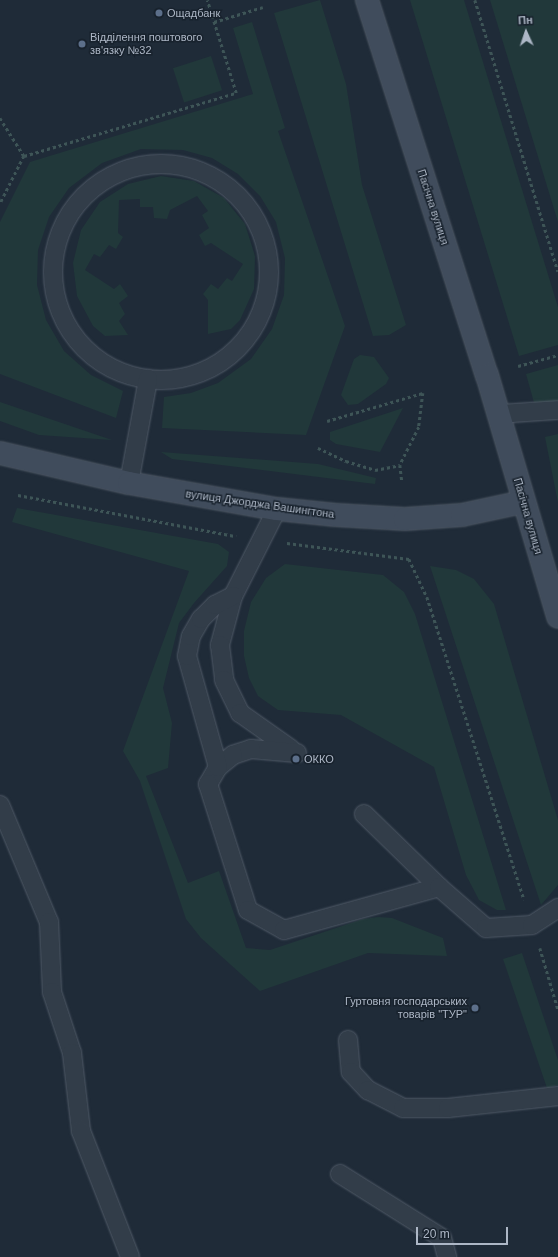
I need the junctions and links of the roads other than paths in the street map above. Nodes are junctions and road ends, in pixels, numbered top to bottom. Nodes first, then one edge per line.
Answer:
1 (367, 0) edge
2 (148, 379) junction
3 (558, 410) edge
4 (499, 414) junction
5 (0, 453) edge
6 (129, 483) junction
7 (523, 502) junction
8 (277, 509) junction
9 (233, 596) junction
10 (558, 616) edge
11 (218, 767) junction
12 (0, 805) edge
13 (364, 814) dead end
14 (439, 887) junction
15 (558, 908) edge
16 (348, 1040) dead end
17 (558, 1096) edge
18 (340, 1174) dead end
19 (130, 1257) edge
20 (447, 1257) edge

1 - 4 main road, Пасічна вулиця
2 - 2 lane
2 - 6 lane
3 - 4 lane
4 - 7 main road, Пасічна вулиця
5 - 6 main road, вулиця Джорджа Вашингтона
6 - 8 main road, вулиця Джорджа Вашингтона
7 - 8 main road, вулиця Джорджа Вашингтона
7 - 10 main road, Пасічна вулиця
8 - 9 lane
9 - 11 lane
9 - 11 lane
11 - 14 lane
12 - 19 lane
13 - 14 lane
14 - 15 lane
16 - 17 lane
18 - 20 lane

